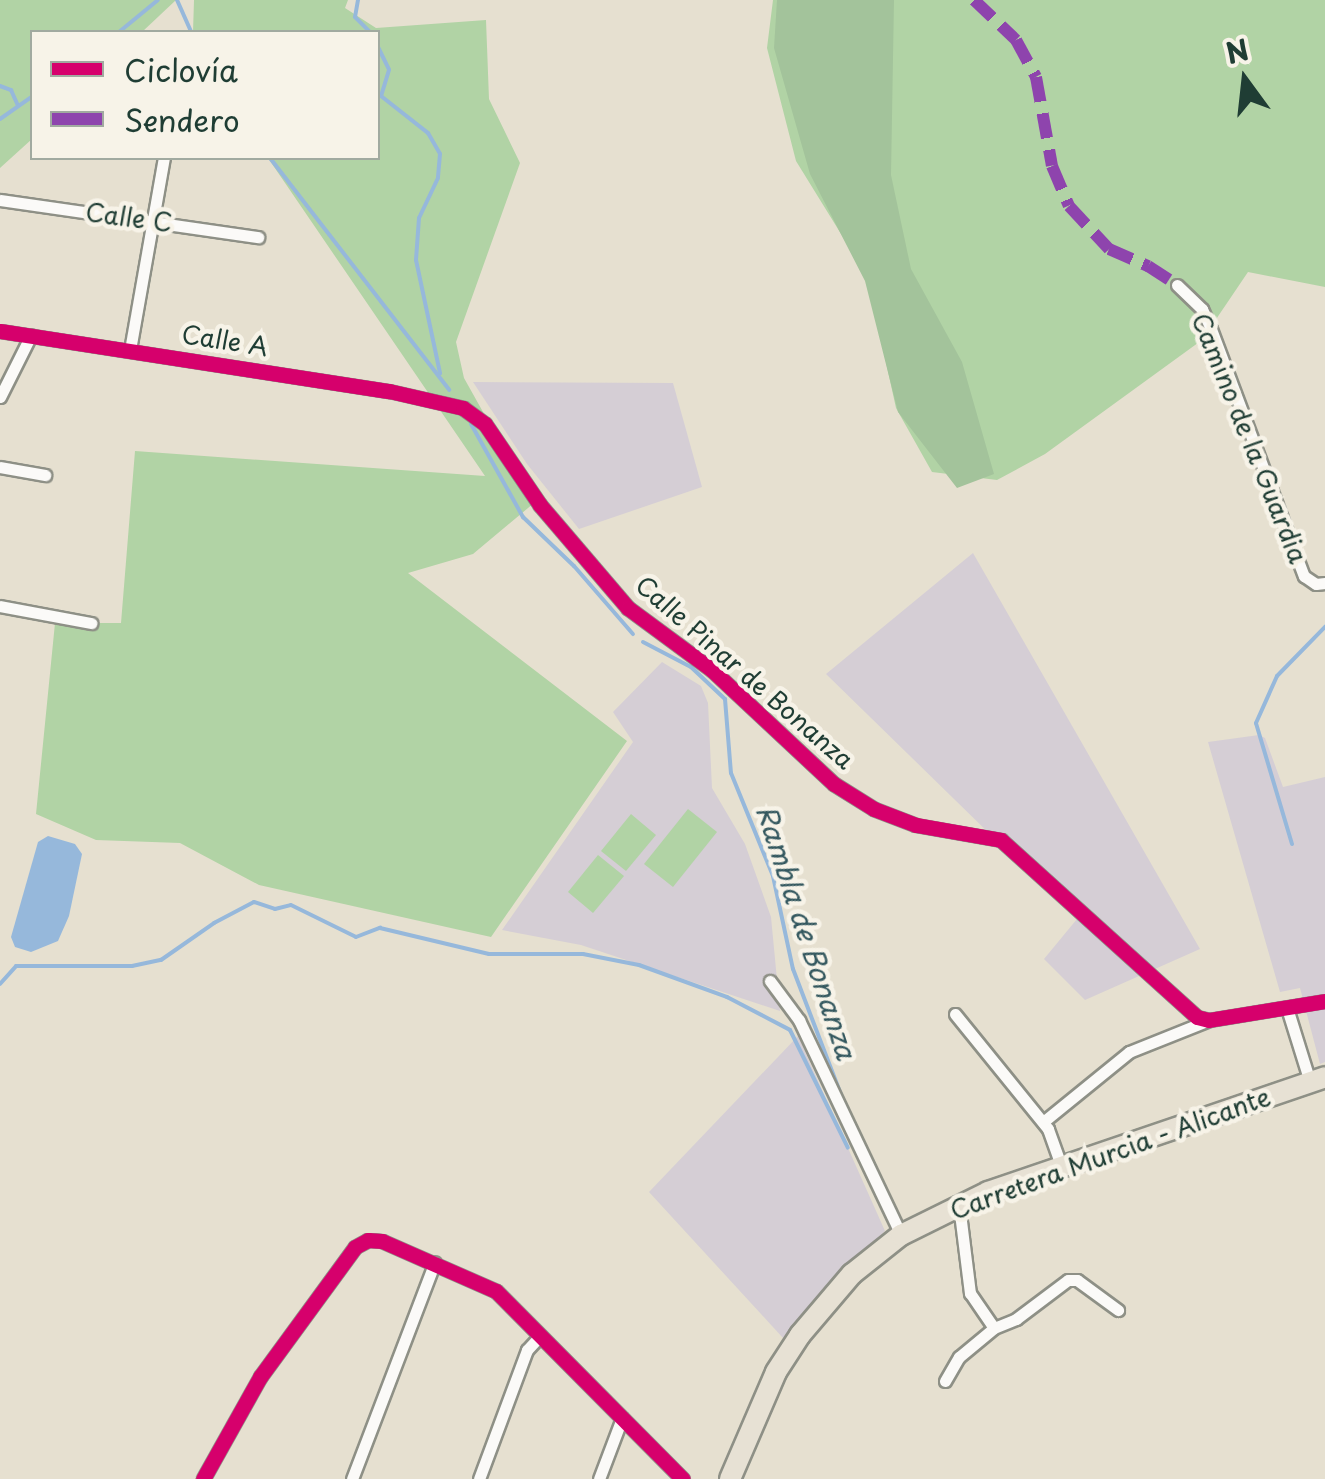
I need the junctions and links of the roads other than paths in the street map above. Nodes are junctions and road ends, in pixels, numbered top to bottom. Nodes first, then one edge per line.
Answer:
1 (164, 160) edge
2 (0, 200) edge
3 (154, 220) junction
4 (258, 237) dead end
5 (1177, 286) dead end
6 (0, 331) edge
7 (30, 335) junction
8 (130, 350) junction
9 (0, 396) edge
10 (442, 402) joint
11 (0, 467) edge
12 (45, 474) dead end
13 (1325, 582) edge
14 (0, 606) edge
15 (91, 622) dead end
16 (770, 981) dead end
17 (1325, 1001) edge
18 (1286, 1008) junction
19 (955, 1014) dead end
20 (1210, 1020) junction
21 (1318, 1079) edge
22 (1043, 1122) junction
23 (1062, 1168) junction
24 (959, 1204) junction
25 (901, 1235) junction
26 (434, 1262) junction
27 (1118, 1310) dead end
28 (994, 1328) junction
29 (540, 1336) junction
30 (945, 1380) dead end
31 (622, 1418) junction
32 (203, 1479) edge
33 (352, 1479) edge
34 (479, 1479) edge
35 (599, 1479) edge
36 (683, 1479) edge
37 (730, 1479) edge

1 - 3 street
2 - 3 street, Calle C
3 - 4 street, Calle C
3 - 8 street
5 - 13 street, Camino de la Guardia
6 - 7 street, Calle A
7 - 8 street, Calle A
7 - 9 street
8 - 10 street, Calle A
10 - 20 street, Calle Pinar de Bonanza
11 - 12 street
14 - 15 street
16 - 25 street
17 - 18 street
18 - 20 street
18 - 21 street
19 - 22 street
20 - 22 street
21 - 23 highway, Carretera Murcia - Alicante
22 - 23 street
23 - 24 highway, Carretera Murcia - Alicante
24 - 25 highway, Carretera Murcia - Alicante
24 - 28 street
25 - 37 highway, Carretera Murcia - Alicante
26 - 29 street
26 - 32 street
26 - 33 street
27 - 28 street
28 - 30 street
29 - 31 street
29 - 34 street
31 - 35 street
31 - 36 street

